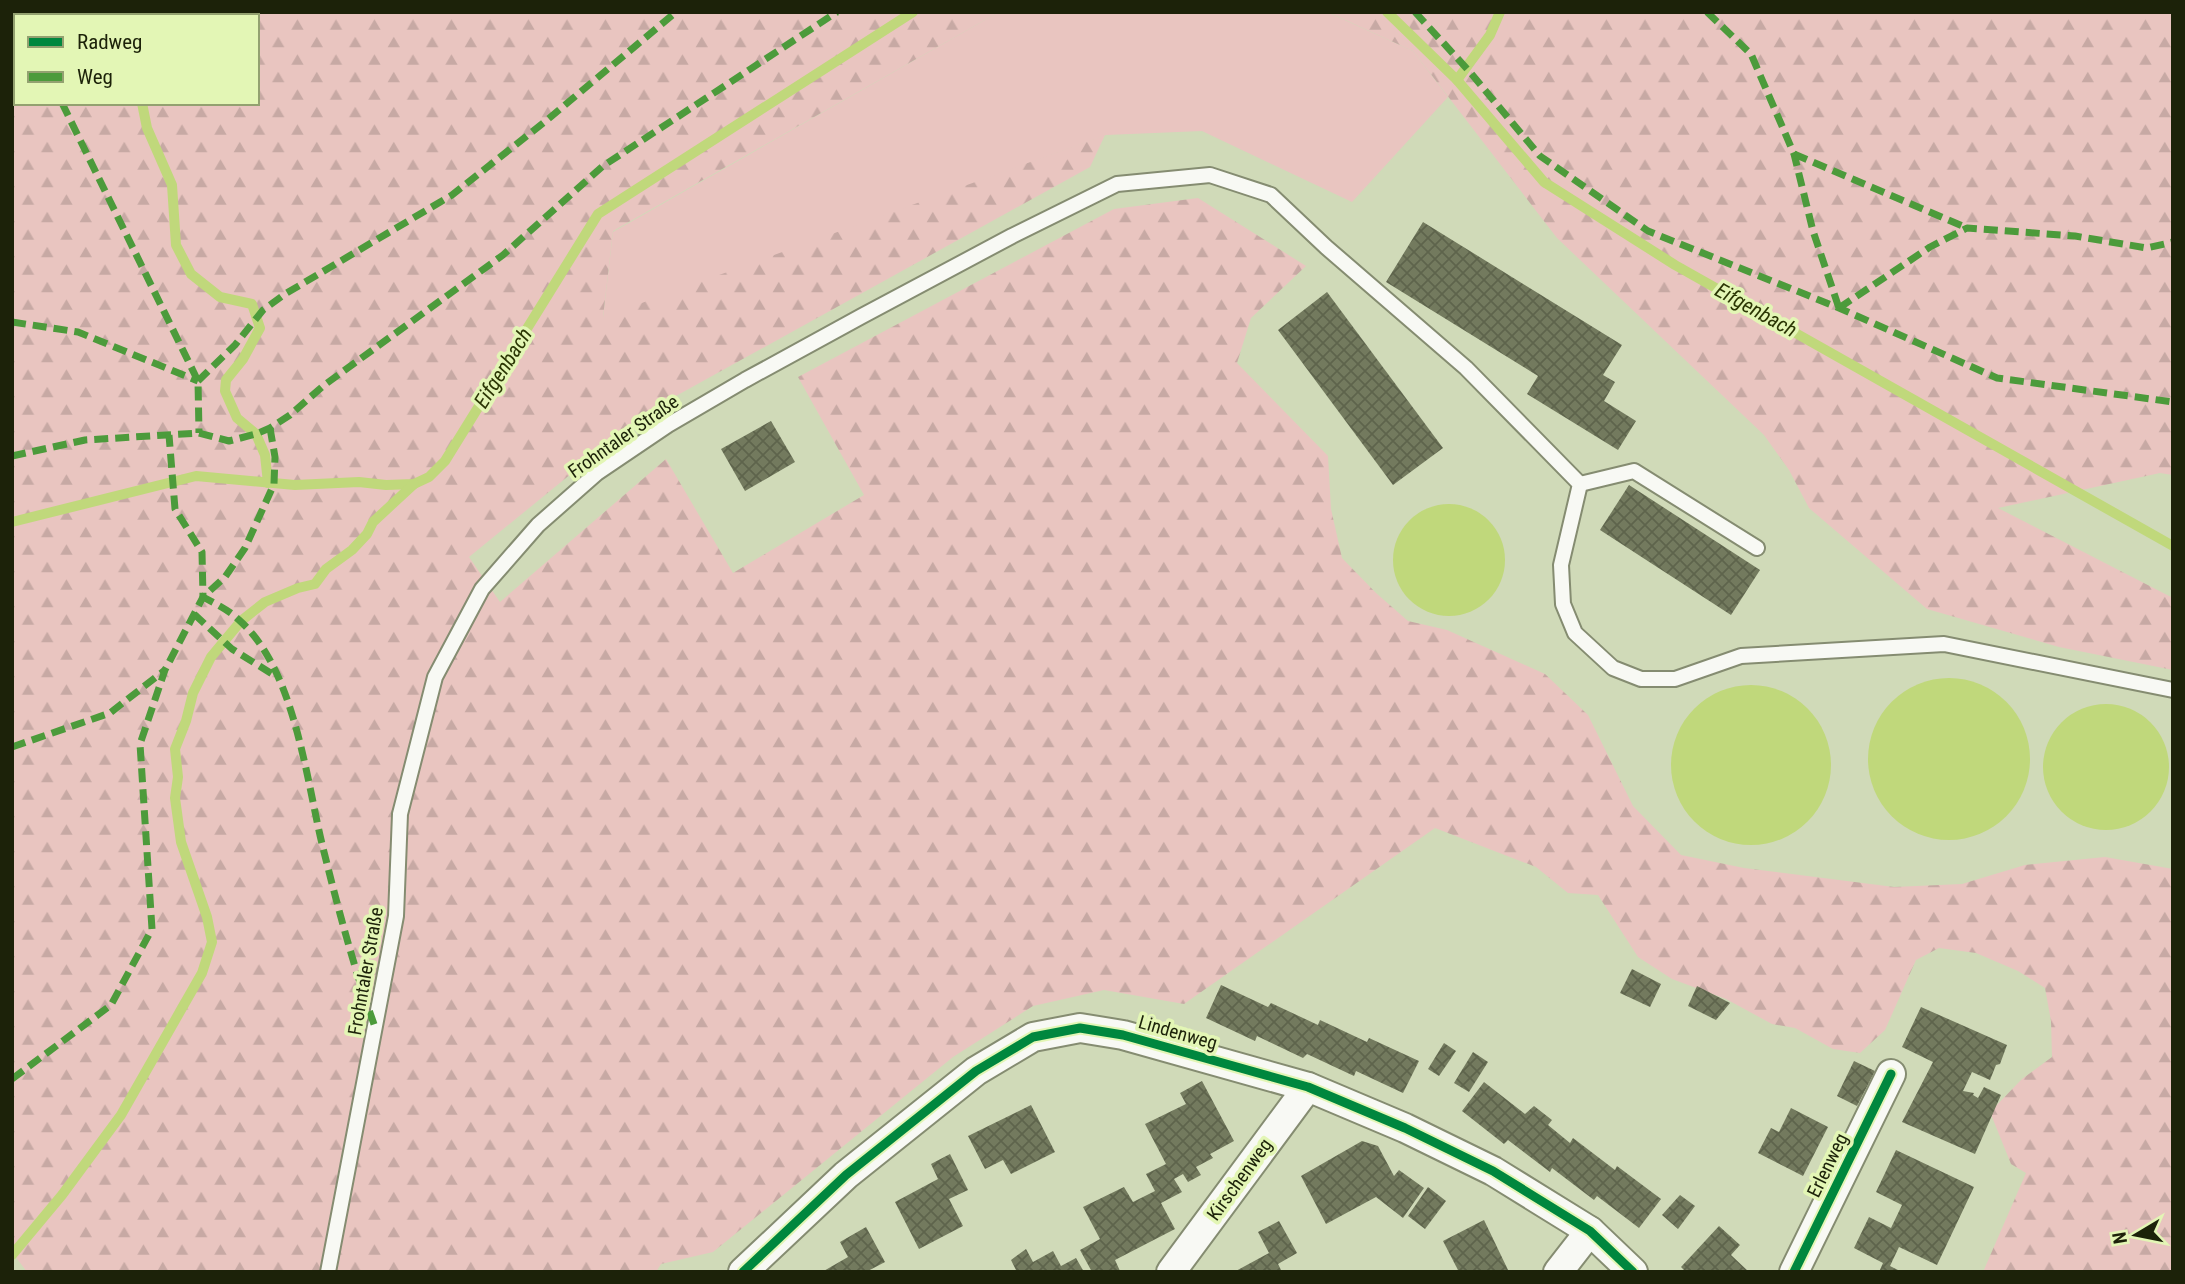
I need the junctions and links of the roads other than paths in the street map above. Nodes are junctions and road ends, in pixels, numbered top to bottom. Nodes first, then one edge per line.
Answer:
1 (1580, 484) junction
2 (1757, 548) dead end
3 (2173, 690) edge
4 (1891, 1073) dead end
5 (1308, 1087) junction
6 (1590, 1231) junction
7 (328, 1272) edge
8 (743, 1272) edge
9 (1171, 1272) edge
10 (1558, 1272) edge
11 (1633, 1272) edge
12 (1794, 1272) edge

1 - 2 lane
1 - 3 lane
1 - 7 lane, Frohntaler Straße
4 - 12 street, Erlenweg
5 - 6 street, Lindenweg
5 - 8 street, Lindenweg
5 - 9 street, Kirschenweg
6 - 10 street
6 - 11 street, Lindenweg

